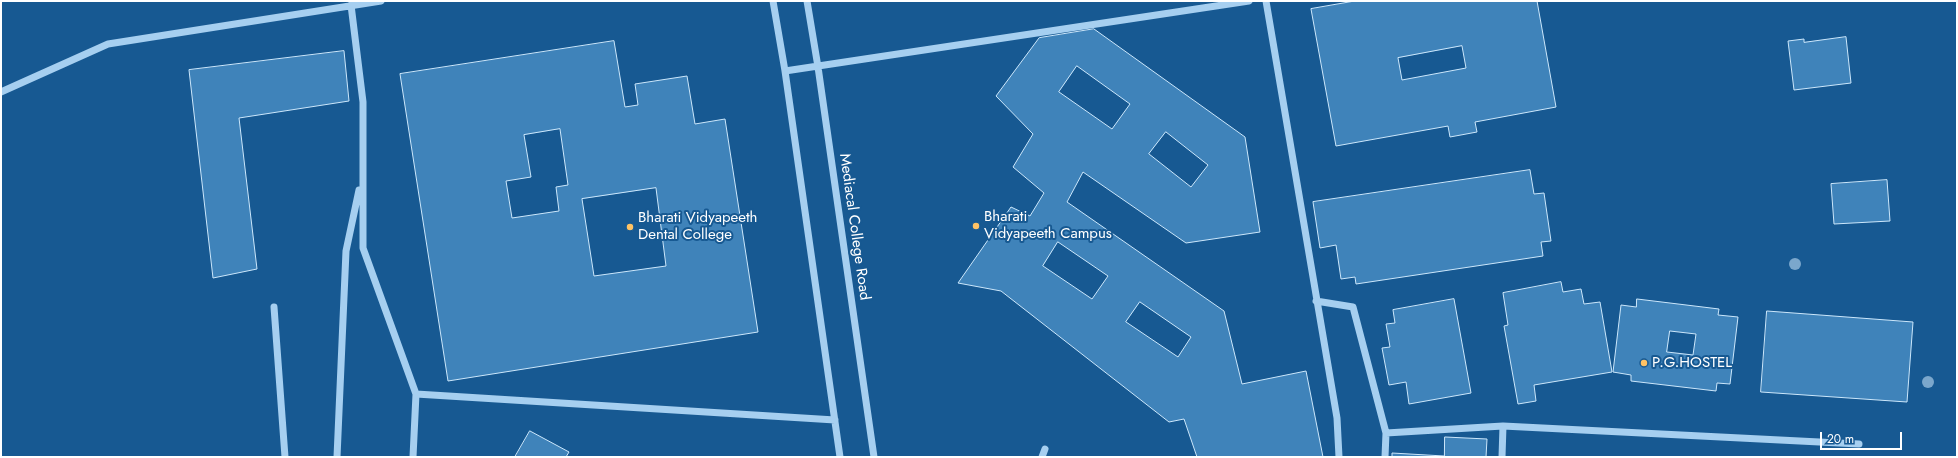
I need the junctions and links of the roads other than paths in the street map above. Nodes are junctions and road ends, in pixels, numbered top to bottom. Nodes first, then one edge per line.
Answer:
1 (381, 1) edge
2 (773, 1) edge
3 (807, 1) edge
4 (1249, 1) edge
5 (1266, 1) edge
6 (351, 5) junction
7 (818, 67) junction
8 (785, 72) junction
9 (1, 92) edge
10 (362, 176) junction
11 (1316, 301) junction
12 (274, 307) dead end
13 (416, 394) junction
14 (835, 420) junction
15 (1503, 426) junction
16 (1386, 433) junction
17 (1859, 444) dead end
18 (1045, 449) dead end
19 (285, 457) edge
20 (337, 457) edge
21 (413, 457) edge
22 (840, 457) edge
23 (874, 457) edge
24 (1042, 457) edge
25 (1339, 457) edge
26 (1385, 457) edge
27 (1502, 457) edge

1 - 6 lane
2 - 8 lane
3 - 7 lane, Mediacal College Road
4 - 7 lane
5 - 11 lane
6 - 9 lane
6 - 10 lane
7 - 8 lane
7 - 23 lane, Mediacal College Road
8 - 14 lane
10 - 13 lane
10 - 20 lane
11 - 16 lane
11 - 25 lane
12 - 19 lane
13 - 14 lane
13 - 21 lane
14 - 22 lane
15 - 16 lane
15 - 17 lane
15 - 27 lane
16 - 26 lane
18 - 24 lane

